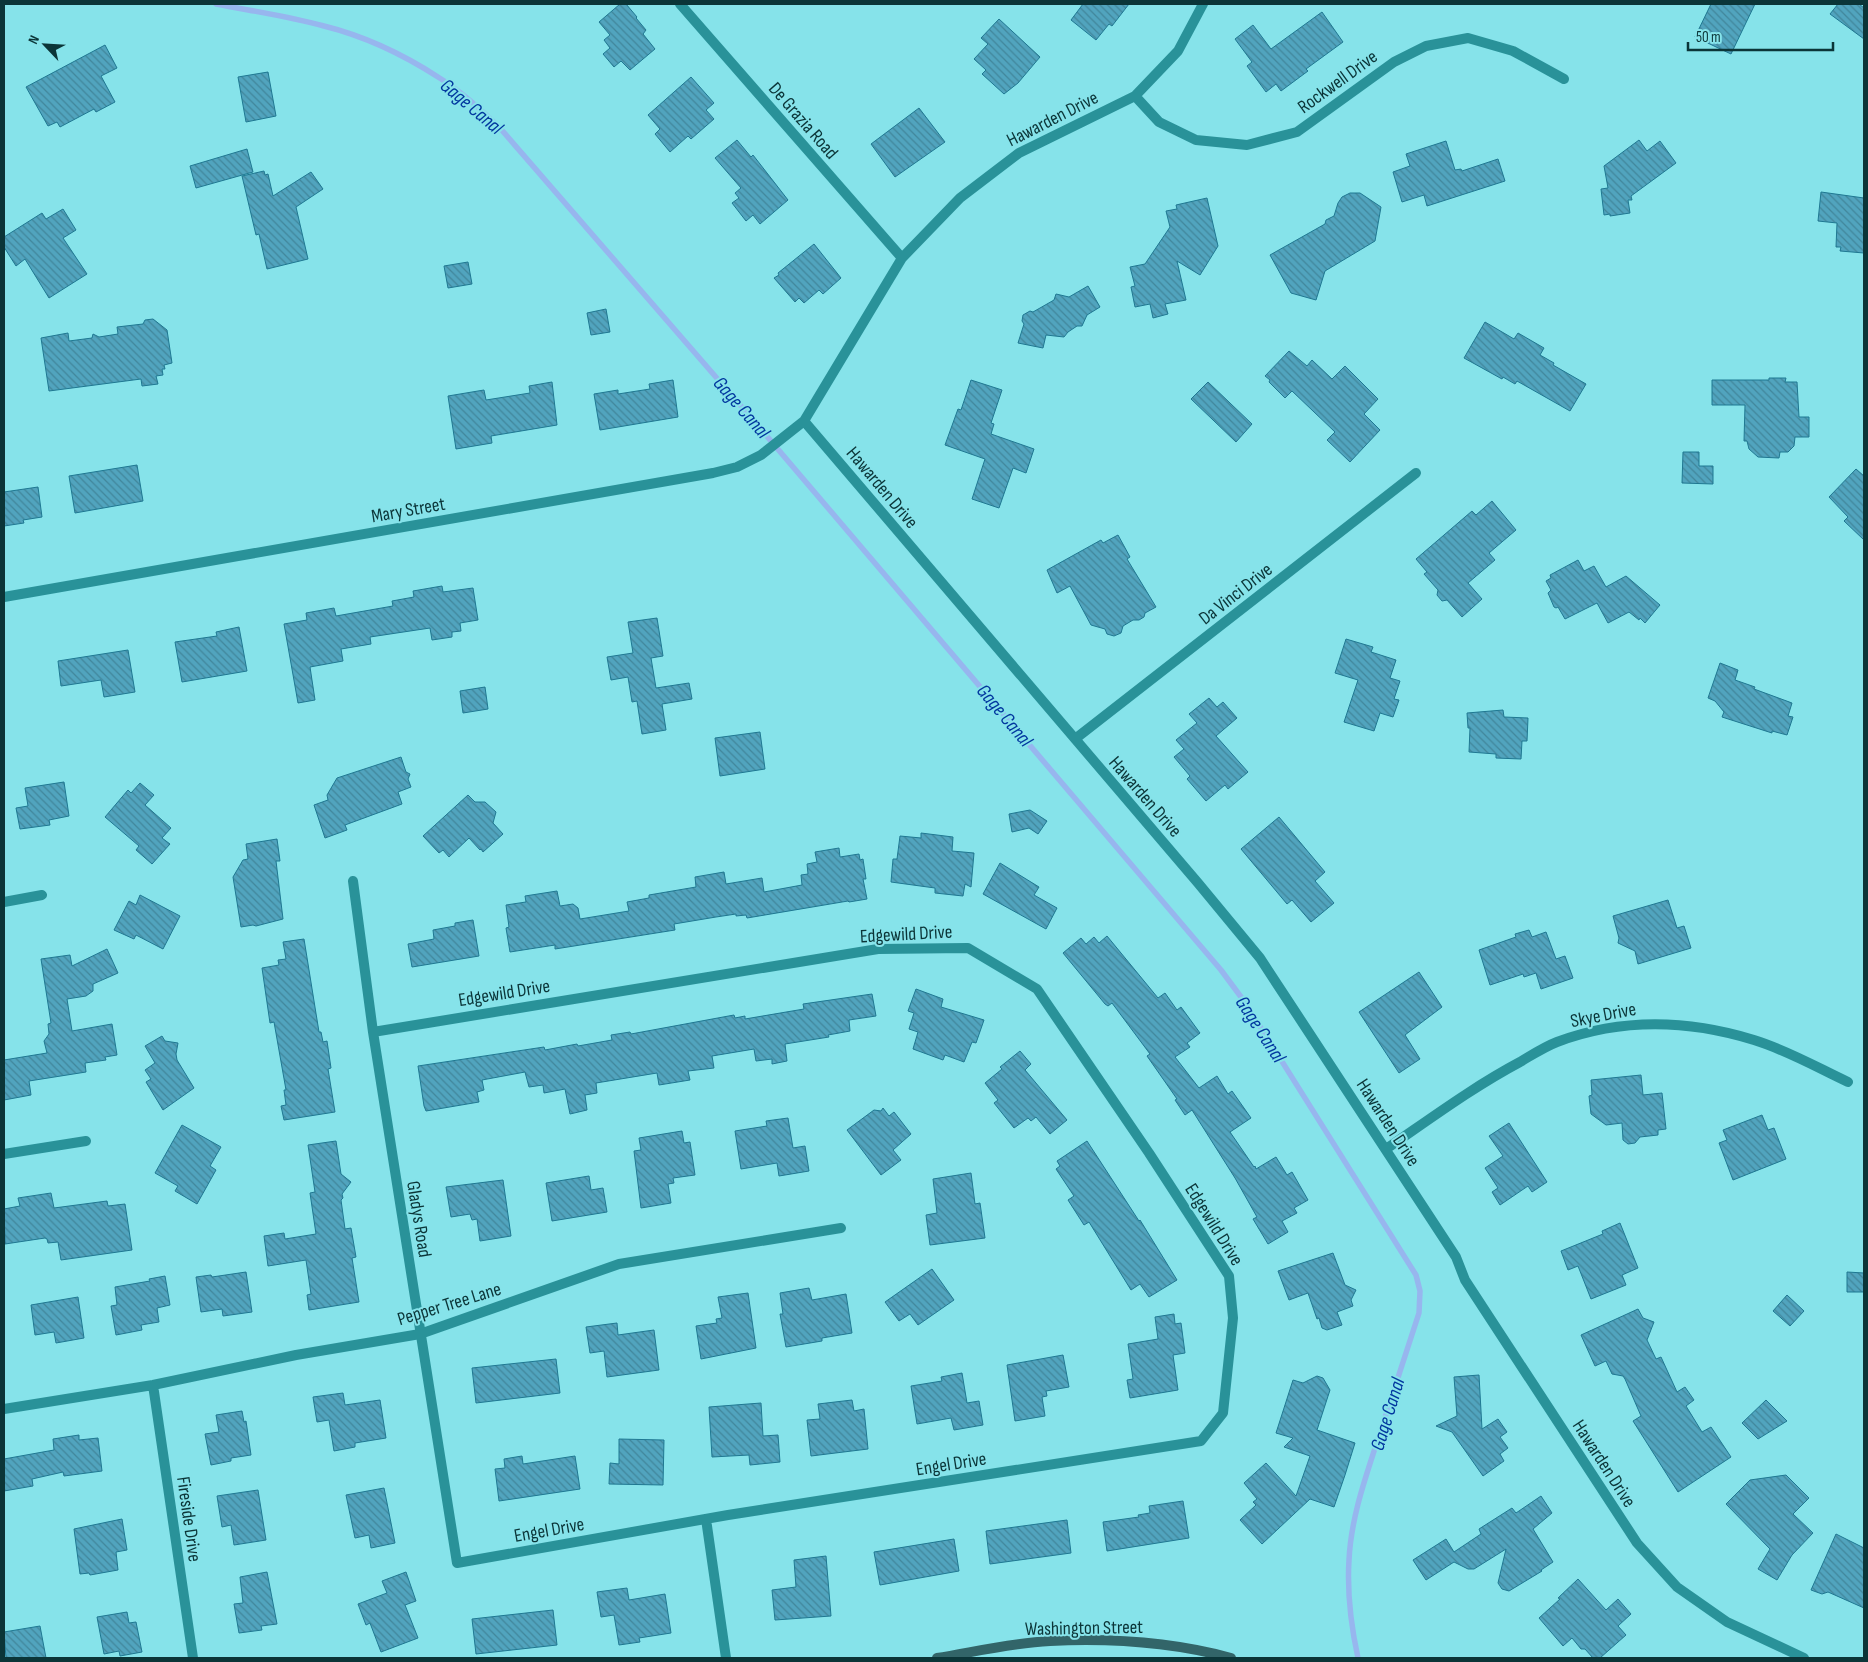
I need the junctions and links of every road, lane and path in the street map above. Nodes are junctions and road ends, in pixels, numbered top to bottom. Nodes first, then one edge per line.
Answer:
1 (680, 4) edge
2 (1203, 4) edge
3 (1564, 79) dead end
4 (1135, 96) junction
5 (902, 258) junction
6 (804, 421) junction
7 (1416, 474) dead end
8 (4, 597) edge
9 (1075, 739) junction
10 (353, 881) dead end
11 (42, 895) dead end
12 (4, 902) edge
13 (373, 1032) junction
14 (1848, 1082) dead end
15 (86, 1141) dead end
16 (1386, 1149) junction
17 (4, 1154) edge
18 (841, 1228) dead end
19 (420, 1334) junction
20 (153, 1385) junction
21 (4, 1410) edge
22 (1201, 1442) joint
23 (706, 1519) junction
24 (457, 1563) joint
25 (971, 1656) edge
26 (193, 1658) edge
27 (726, 1658) edge
28 (937, 1658) edge
29 (1231, 1658) edge
30 (1804, 1658) edge

1 - 5 street, De Grazia Road
2 - 4 street, Hawarden Drive
3 - 4 street, Rockwell Drive
4 - 5 street, Hawarden Drive
5 - 6 street, Hawarden Drive
6 - 8 street, Mary Street
6 - 9 street, Hawarden Drive
7 - 9 street, Da Vinci Drive
9 - 16 street, Hawarden Drive
10 - 13 street, Gladys Road
11 - 12 street
13 - 19 street, Gladys Road
13 - 22 street, Edgewild Drive
14 - 16 street, Skye Drive
15 - 17 street
16 - 30 street, Hawarden Drive
18 - 19 street, Pepper Tree Lane
19 - 20 street, Pepper Tree Lane
19 - 24 street, Gladys Road
20 - 21 street, Pepper Tree Lane
20 - 26 street, Fireside Drive
22 - 23 street, Engel Drive
23 - 24 street, Engel Drive
23 - 27 street
25 - 28 main road, Washington Street
25 - 29 main road, Washington Street

